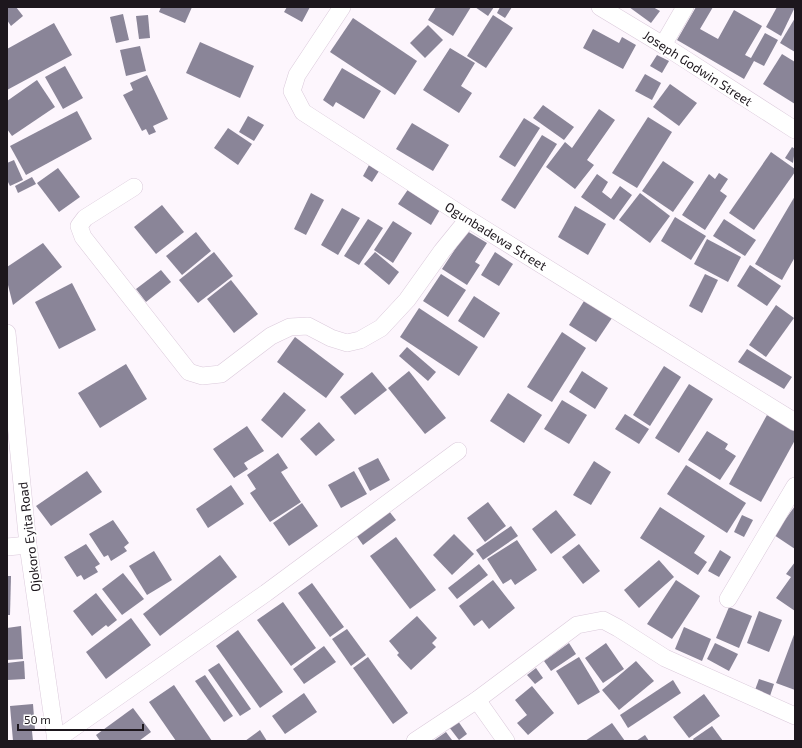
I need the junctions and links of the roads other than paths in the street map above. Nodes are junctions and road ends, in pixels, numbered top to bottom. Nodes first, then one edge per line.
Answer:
1 (342, 7) edge
2 (600, 7) edge
3 (685, 7) edge
4 (663, 45) junction
5 (795, 130) edge
6 (134, 187) dead end
7 (468, 219) junction
8 (7, 333) edge
9 (795, 422) edge
10 (458, 452) dead end
11 (795, 486) edge
12 (28, 545) junction
13 (7, 547) edge
14 (728, 599) dead end
15 (477, 700) junction
16 (795, 716) edge
17 (56, 741) edge
18 (416, 741) edge
19 (506, 741) edge

1 - 7 street, Ogunbadewa Street
2 - 4 street, Joseph Godwin Street
3 - 4 street
4 - 5 street, Joseph Godwin Street
6 - 7 street
7 - 9 street, Ogunbadewa Street
8 - 12 street, Ojokoro Eyita Road
10 - 17 street
11 - 14 street
12 - 13 street
12 - 17 street, Ojokoro Eyita Road
15 - 16 street
15 - 18 street
15 - 19 street

